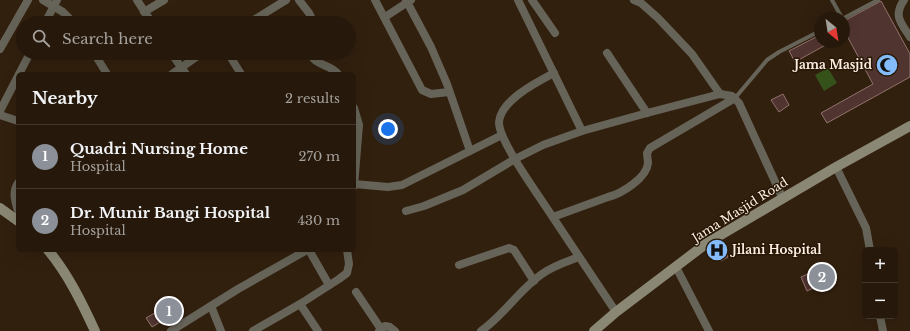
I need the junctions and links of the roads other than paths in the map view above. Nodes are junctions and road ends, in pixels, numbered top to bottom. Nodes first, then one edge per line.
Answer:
1 (28, 0) edge
2 (43, 0) edge
3 (137, 0) edge
4 (164, 0) edge
5 (286, 0) edge
6 (300, 0) edge
7 (376, 0) edge
8 (518, 0) edge
9 (532, 0) edge
10 (832, 0) edge
11 (878, 0) edge
12 (904, 0) edge
13 (409, 1) edge
14 (640, 1) edge
15 (276, 2) edge
16 (55, 3) edge
17 (144, 12) junction
18 (839, 12) edge
19 (850, 14) edge
20 (19, 16) edge
21 (48, 16) edge
22 (67, 16) edge
23 (147, 16) edge
24 (258, 16) edge
25 (310, 16) edge
26 (385, 17) junction
27 (16, 21) edge
28 (555, 33) dead end
29 (814, 34) edge
30 (910, 37) edge
31 (0, 49) edge
32 (607, 53) dead end
33 (26, 60) edge
34 (98, 60) edge
35 (176, 60) edge
36 (195, 60) edge
37 (232, 60) edge
38 (314, 60) edge
39 (183, 71) edge
40 (20, 72) edge
41 (106, 72) edge
42 (240, 72) edge
43 (336, 72) edge
44 (554, 73) junction
45 (16, 79) edge
46 (449, 92) junction
47 (720, 94) junction
48 (735, 98) junction
49 (0, 111) edge
50 (646, 113) junction
51 (0, 115) edge
52 (356, 115) edge
53 (16, 120) edge
54 (910, 126) edge
55 (582, 131) junction
56 (502, 136) junction
57 (356, 151) edge
58 (470, 151) junction
59 (515, 159) junction
60 (836, 167) junction
61 (356, 185) edge
62 (16, 186) edge
63 (782, 198) junction
64 (16, 204) edge
65 (0, 208) edge
66 (406, 211) dead end
67 (554, 217) junction
68 (16, 220) edge
69 (869, 247) edge
70 (50, 252) edge
71 (305, 252) edge
72 (309, 252) edge
73 (347, 252) edge
74 (579, 257) junction
75 (459, 265) dead end
76 (676, 267) junction
77 (534, 281) junction
78 (329, 285) junction
79 (356, 292) dead end
80 (300, 304) junction
81 (211, 306) junction
82 (616, 312) junction
83 (881, 319) edge
84 (380, 330) edge
85 (95, 331) edge
86 (171, 331) edge
87 (221, 331) edge
88 (253, 331) edge
89 (318, 331) edge
90 (395, 331) edge
91 (482, 331) edge
92 (594, 331) edge
93 (708, 331) edge
94 (883, 331) edge

1 - 20 street
2 - 16 street
3 - 17 street
4 - 17 street
5 - 15 street
6 - 25 street
7 - 26 street
8 - 44 street
9 - 28 street
10 - 18 lane
11 - 19 lane
12 - 30 street
13 - 26 street
13 - 46 street
14 - 47 street
15 - 24 street
16 - 21 street
16 - 22 street
17 - 23 street
26 - 46 street
27 - 31 street
29 - 48 lane
32 - 50 street
33 - 40 street
34 - 41 street
35 - 39 street
36 - 39 street
37 - 42 street
38 - 43 street
44 - 55 street
44 - 56 street
45 - 49 street
46 - 58 street
47 - 48 street
47 - 50 street
48 - 63 street
48 - 67 street
50 - 55 street
51 - 53 street
52 - 57 street
54 - 60 street, Jama Masjid Road
55 - 59 street
56 - 58 street
56 - 59 street
58 - 61 street
59 - 66 street
59 - 67 street
60 - 63 street, Jama Masjid Road
60 - 69 street
62 - 64 street
63 - 76 street, Jama Masjid Road
65 - 68 street
67 - 74 street
70 - 85 street
71 - 81 street
72 - 78 street
73 - 78 street
74 - 77 street
74 - 82 street
75 - 77 street
76 - 82 street, Jama Masjid Road
76 - 93 street
77 - 91 street
78 - 80 street
79 - 84 street
80 - 88 street
80 - 89 street
81 - 86 street
81 - 87 street
82 - 92 street, Jama Masjid Road
83 - 94 street
84 - 90 street

